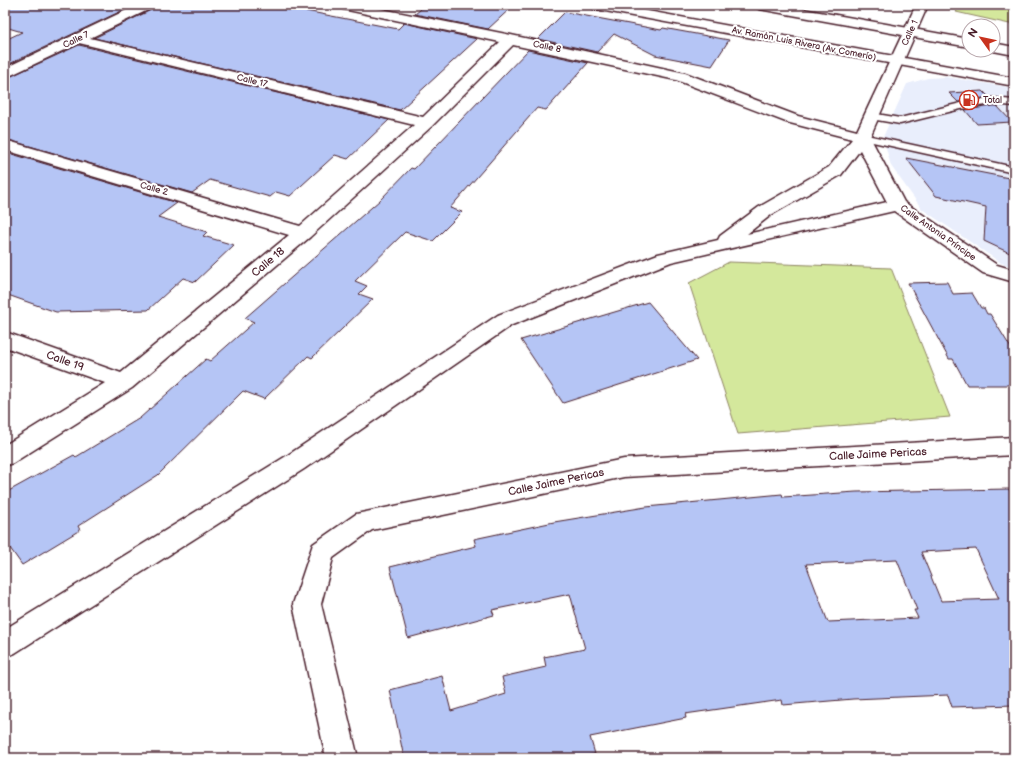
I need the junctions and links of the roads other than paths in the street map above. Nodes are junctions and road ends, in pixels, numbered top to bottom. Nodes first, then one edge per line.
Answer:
1 (147, 5) edge
2 (343, 5) edge
3 (594, 5) edge
4 (759, 5) edge
5 (922, 5) edge
6 (911, 32) junction
7 (78, 39) junction
8 (511, 39) junction
9 (961, 41) edge
10 (1001, 49) edge
11 (1014, 51) edge
12 (896, 61) junction
13 (5, 74) edge
14 (1014, 82) edge
15 (1014, 103) edge
16 (871, 116) junction
17 (426, 123) junction
18 (862, 137) junction
19 (5, 145) edge
20 (1014, 170) edge
21 (897, 205) junction
22 (303, 232) junction
23 (721, 245) junction
24 (1014, 276) edge
25 (5, 339) edge
26 (124, 382) junction
27 (1014, 446) edge
28 (5, 457) edge
29 (5, 644) edge
30 (342, 758) edge

1 - 7 street, Calle 7
2 - 8 street, Calle 8
3 - 12 street, Av. Ramón Luis Rivera (Av. Comerío)
4 - 6 street
5 - 6 street, Calle 1
6 - 9 street
6 - 12 street, Calle 1
7 - 13 street, Calle 7
7 - 17 street, Calle 17
8 - 17 street, Calle 18
8 - 18 street, Calle 8
10 - 11 street
12 - 14 street, Av. Ramón Luis Rivera (Av. Comerío)
12 - 16 street
15 - 16 lane
16 - 18 street
17 - 22 street, Calle 18
18 - 20 lane
18 - 21 street, Calle Antonia Príncipe
18 - 23 street
19 - 22 street, Calle 2
21 - 23 street
21 - 24 street, Calle Antonia Príncipe
22 - 26 street, Calle 18
23 - 29 street
25 - 26 street, Calle 19
26 - 28 street, Calle 18
27 - 30 street, Calle Jaime Pericas

